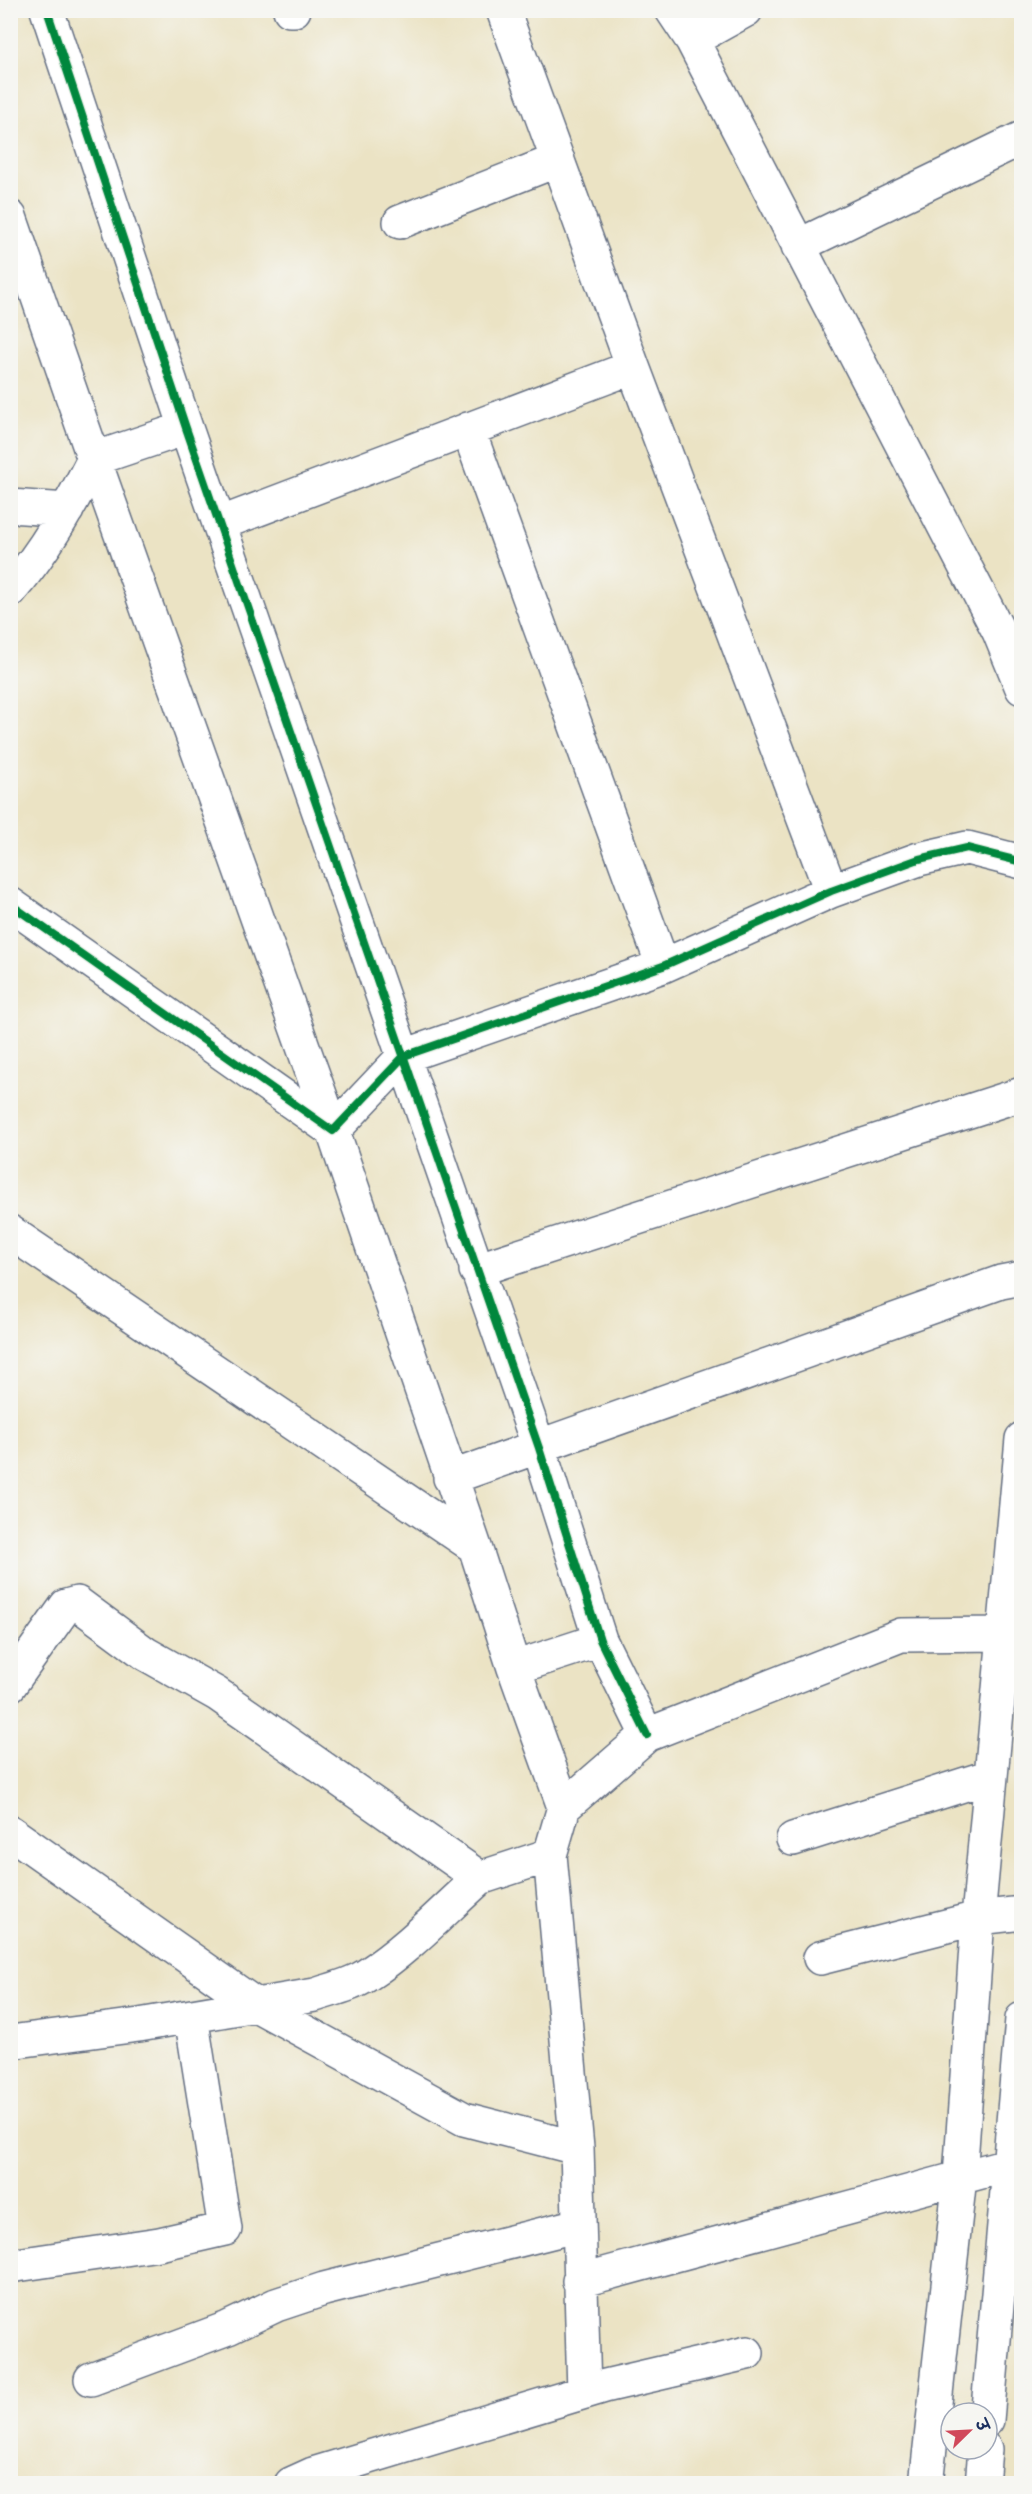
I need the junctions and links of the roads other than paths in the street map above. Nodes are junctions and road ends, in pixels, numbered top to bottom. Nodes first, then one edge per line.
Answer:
1 (47, 10) edge
2 (503, 10) edge
3 (672, 10) edge
4 (746, 10) edge
5 (692, 40) junction
6 (1022, 138) edge
7 (558, 160) junction
8 (10, 217) edge
9 (400, 222) dead end
10 (798, 246) junction
11 (17, 258) edge
12 (633, 367) junction
13 (186, 428) junction
14 (468, 429) junction
15 (94, 459) junction
16 (10, 506) edge
17 (67, 510) junction
18 (219, 524) junction
19 (10, 591) edge
20 (1022, 688) edge
21 (1022, 862) edge
22 (831, 891) junction
23 (10, 904) edge
24 (663, 966) junction
25 (404, 1056) junction
26 (1022, 1094) edge
27 (333, 1131) junction
28 (10, 1232) edge
29 (476, 1270) junction
30 (1022, 1278) edge
31 (1022, 1439) edge
32 (539, 1448) junction
33 (450, 1478) junction
34 (475, 1547) junction
35 (1012, 1636) edge
36 (600, 1640) junction
37 (514, 1668) junction
38 (10, 1686) edge
39 (647, 1735) junction
40 (991, 1776) junction
41 (564, 1807) junction
42 (10, 1832) edge
43 (793, 1839) dead end
44 (550, 1855) junction
45 (480, 1878) junction
46 (1022, 1913) edge
47 (978, 1918) junction
48 (820, 1958) dead end
49 (256, 2005) junction
50 (191, 2016) junction
51 (1022, 2019) edge
52 (10, 2042) edge
53 (577, 2148) junction
54 (1015, 2162) edge
55 (960, 2177) junction
56 (579, 2225) junction
57 (10, 2266) edge
58 (579, 2281) junction
59 (747, 2353) dead end
60 (91, 2379) dead end
61 (584, 2392) junction
62 (989, 2401) edge
63 (984, 2461) edge
64 (291, 2484) edge
65 (927, 2484) edge
66 (982, 2484) edge

1 - 13 street
2 - 7 street
3 - 5 street
4 - 5 street
5 - 10 street
6 - 10 street
7 - 9 street
7 - 12 street
8 - 11 street
10 - 20 street
11 - 15 street
12 - 14 street
12 - 22 street
13 - 15 street
13 - 18 street
14 - 18 street
14 - 24 street
15 - 17 street
15 - 27 street
16 - 17 street
17 - 19 street
18 - 25 street
21 - 22 street
22 - 24 street
23 - 27 street
24 - 25 street
25 - 27 street
25 - 29 street
26 - 29 street
27 - 33 street
28 - 34 street
29 - 32 street
30 - 32 street
31 - 35 street
32 - 33 street
32 - 36 street
33 - 34 street
34 - 37 street
35 - 39 street
35 - 40 street
36 - 37 street
36 - 39 street
37 - 41 street
38 - 45 street
39 - 41 street
40 - 43 street
40 - 47 street
41 - 44 street
42 - 49 street
44 - 45 street
44 - 53 street
45 - 49 street
46 - 47 street
47 - 48 street
47 - 55 street
49 - 50 street
49 - 53 street
50 - 52 street
50 - 57 street
51 - 54 street
53 - 56 street
54 - 55 street
54 - 62 street
55 - 58 street
55 - 65 street
56 - 58 street
56 - 60 street
58 - 61 street
59 - 61 street
61 - 64 street
63 - 66 street

